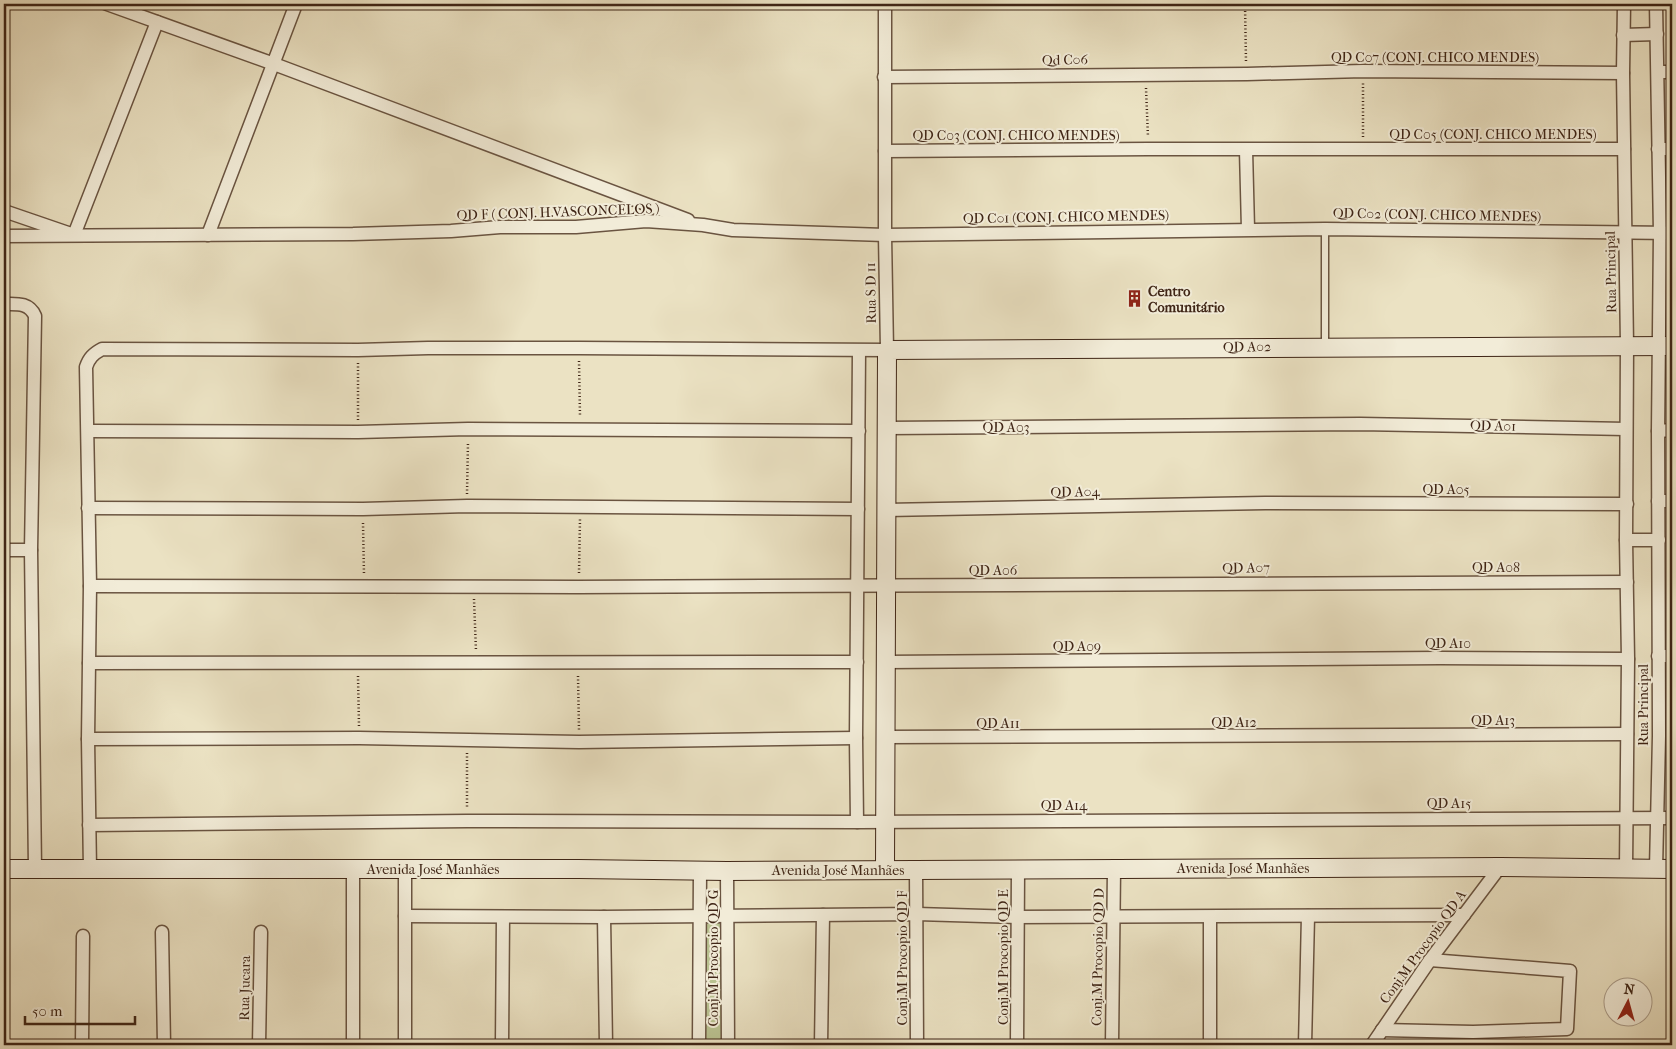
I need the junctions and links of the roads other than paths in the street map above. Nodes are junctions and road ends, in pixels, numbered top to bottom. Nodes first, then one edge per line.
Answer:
1 (107, 4) edge
2 (296, 4) edge
3 (885, 4) edge
4 (1624, 4) edge
5 (1656, 4) edge
6 (157, 22) junction
7 (1657, 34) junction
8 (1623, 35) junction
9 (274, 64) junction
10 (1658, 72) junction
11 (1672, 72) edge
12 (1623, 73) junction
13 (1246, 74) joint
14 (884, 77) junction
15 (1624, 149) junction
16 (1658, 149) junction
17 (1672, 149) edge
18 (885, 150) junction
19 (1246, 150) junction
20 (4, 211) edge
21 (703, 226) junction
22 (1248, 229) junction
23 (1325, 229) junction
24 (1625, 232) junction
25 (1666, 233) edge
26 (74, 235) junction
27 (208, 235) junction
28 (884, 235) junction
29 (4, 236) edge
30 (4, 304) edge
31 (1627, 345) junction
32 (1326, 346) junction
33 (1665, 346) edge
34 (887, 350) junction
35 (859, 351) junction
36 (1126, 426) joint
37 (886, 428) junction
38 (1626, 429) junction
39 (1658, 430) junction
40 (1672, 430) edge
41 (88, 431) junction
42 (859, 432) junction
43 (1658, 501) junction
44 (1672, 502) edge
45 (1265, 503) joint
46 (1627, 504) junction
47 (88, 508) junction
48 (858, 508) junction
49 (886, 510) junction
50 (1626, 540) junction
51 (1659, 540) junction
52 (4, 550) edge
53 (31, 550) junction
54 (1364, 582) joint
55 (1627, 582) junction
56 (1659, 582) junction
57 (1672, 582) edge
58 (1128, 584) joint
59 (858, 585) junction
60 (886, 585) junction
61 (90, 586) junction
62 (1658, 656) junction
63 (1672, 656) edge
64 (1628, 659) junction
65 (1268, 660) joint
66 (857, 662) junction
67 (886, 662) junction
68 (89, 663) junction
69 (1627, 734) junction
70 (1359, 736) joint
71 (1659, 736) junction
72 (1672, 736) edge
73 (886, 737) junction
74 (856, 738) junction
75 (1109, 738) joint
76 (88, 739) junction
77 (1627, 818) junction
78 (1658, 818) junction
79 (1672, 818) edge
80 (1270, 819) joint
81 (886, 821) junction
82 (857, 822) junction
83 (89, 825) junction
84 (1500, 867) junction
85 (1626, 868) junction
86 (4, 869) edge
87 (35, 869) junction
88 (885, 869) junction
89 (1018, 869) junction
90 (1114, 869) junction
91 (1664, 869) edge
92 (90, 870) junction
93 (353, 870) junction
94 (405, 870) junction
95 (700, 870) junction
96 (916, 870) junction
97 (727, 871) junction
98 (917, 914) junction
99 (823, 915) junction
100 (1464, 915) junction
101 (405, 916) junction
102 (700, 916) junction
103 (728, 916) junction
104 (1210, 916) junction
105 (1308, 916) junction
106 (503, 917) junction
107 (604, 917) junction
108 (1114, 917) junction
109 (1018, 918) junction
110 (162, 932) dead end
111 (261, 932) dead end
112 (83, 936) dead end
113 (1430, 960) junction
114 (1382, 1030) junction
115 (82, 1045) edge
116 (164, 1045) edge
117 (259, 1045) edge
118 (353, 1045) edge
119 (405, 1045) edge
120 (502, 1045) edge
121 (606, 1045) edge
122 (699, 1045) edge
123 (728, 1045) edge
124 (821, 1045) edge
125 (917, 1045) edge
126 (1018, 1045) edge
127 (1112, 1045) edge
128 (1210, 1045) edge
129 (1306, 1045) edge
130 (1372, 1045) edge

1 - 6 street
2 - 9 street
3 - 14 street, Rua S D 11
4 - 8 street, Rua Principal
5 - 7 street, Rua Principal
6 - 9 street
6 - 26 street
7 - 8 street
7 - 10 street, Rua Principal
8 - 12 street, Rua Principal
9 - 21 street
9 - 27 street
10 - 11 street
10 - 16 street, Rua Principal
12 - 13 street, QD C07 (CONJ. CHICO MENDES)
12 - 15 street, Rua Principal
13 - 14 street, Qd C06
14 - 18 street, Rua S D 11
15 - 19 street, QD C05 (CONJ. CHICO MENDES)
15 - 24 street, Rua Principal
16 - 17 street
16 - 25 street, Rua Principal
18 - 19 street, QD C03 (CONJ. CHICO MENDES)
18 - 28 street, Rua S D 11
19 - 22 street
20 - 26 street
21 - 27 street, QD F ( CONJ. H.VASCONCELOS )
21 - 28 street, QD F ( CONJ. H.VASCONCELOS )
22 - 23 street, QD C02 (CONJ. CHICO MENDES)
22 - 28 street, QD C01 (CONJ. CHICO MENDES)
23 - 24 street, QD C02 (CONJ. CHICO MENDES)
23 - 32 lane
24 - 25 street, QD C02 (CONJ. CHICO MENDES)
24 - 31 street, Rua Principal
25 - 33 street, Rua Principal
26 - 27 street, QD F ( CONJ. H.VASCONCELOS )
26 - 29 street, QD F ( CONJ. H.VASCONCELOS )
28 - 34 street, Rua S D 11
30 - 53 street
31 - 32 street, QD A02
31 - 33 street
31 - 38 street, Rua Principal
32 - 34 street, QD A02
33 - 39 street, Rua Principal
34 - 35 street
34 - 37 street
35 - 41 street
35 - 42 street
36 - 37 street, QD A03
36 - 38 street, QD A01
37 - 49 street
38 - 46 street, Rua Principal
39 - 40 street
39 - 43 street, Rua Principal
41 - 42 street
41 - 47 street
42 - 48 street
43 - 44 street
43 - 51 street, Rua Principal
45 - 46 street, QD A05
45 - 49 street, QD A04
46 - 50 street, Rua Principal
47 - 48 street
47 - 61 street
48 - 59 street
49 - 60 street
50 - 51 street
50 - 55 street, Rua Principal
51 - 56 street, Rua Principal
52 - 53 street
53 - 87 street
54 - 55 street, QD A08
54 - 58 street, QD A07
55 - 64 street, Rua Principal
56 - 57 street
56 - 62 street, Rua Principal
58 - 60 street, QD A06
59 - 60 street, QD A06
59 - 61 street, QD A06
59 - 66 street
60 - 67 street
61 - 68 street
62 - 63 street
62 - 71 street, Rua Principal
64 - 65 street, QD A10
64 - 69 street, Rua Principal
65 - 67 street, QD A09
66 - 68 street
66 - 74 street
67 - 73 street
68 - 76 street
69 - 70 street, QD A13
69 - 77 street, Rua Principal
70 - 75 street, QD A12
71 - 72 street
71 - 78 street, Rua Principal
73 - 75 street, QD A11
73 - 81 street
74 - 76 street
74 - 82 street
76 - 83 street
77 - 78 street, QD A15
77 - 80 street, QD A15
77 - 85 street, Rua Principal
78 - 79 street, QD A15
78 - 91 street, Rua Principal
80 - 81 street, QD A14
81 - 82 street, QD A14
81 - 88 street
82 - 83 street, QD A14
83 - 92 street
84 - 85 street, Avenida José Manhães
84 - 90 street, Avenida José Manhães
84 - 100 street, Conj.M Procopio QD A
85 - 91 street, Avenida José Manhães
86 - 87 street, Avenida José Manhães
87 - 92 street, Avenida José Manhães
88 - 96 street, Avenida José Manhães
88 - 97 street, Avenida José Manhães
89 - 90 street, Avenida José Manhães
89 - 96 street, Avenida José Manhães
89 - 109 street, Conj.M Procopio QD E
90 - 108 street, Conj.M Procopio QD D
92 - 93 street, Avenida José Manhães
93 - 94 street, Avenida José Manhães
93 - 118 street
94 - 95 street, Avenida José Manhães
94 - 101 street
95 - 97 street, Avenida José Manhães
95 - 102 street
96 - 98 street, Conj.M Procopio QD F
97 - 103 street, Conj.M Procopio QD G
98 - 99 street
98 - 109 street
98 - 125 street, Conj.M Procopio QD F
99 - 103 street
99 - 124 street
100 - 105 street
100 - 113 street, Conj.M Procopio QD A
101 - 106 street
101 - 119 street
102 - 103 street
102 - 107 street
102 - 122 street
103 - 123 street, Conj.M Procopio QD G
104 - 105 street
104 - 108 street
104 - 128 street
105 - 129 street
106 - 107 street
106 - 120 street
107 - 121 street
108 - 109 street
108 - 127 street, Conj.M Procopio QD D
109 - 126 street, Conj.M Procopio QD E
110 - 116 street
111 - 117 street, Rua Jucara
112 - 115 street
113 - 114 street, Conj.M Procopio QD A
113 - 114 street
114 - 130 street, Conj.M Procopio QD A

